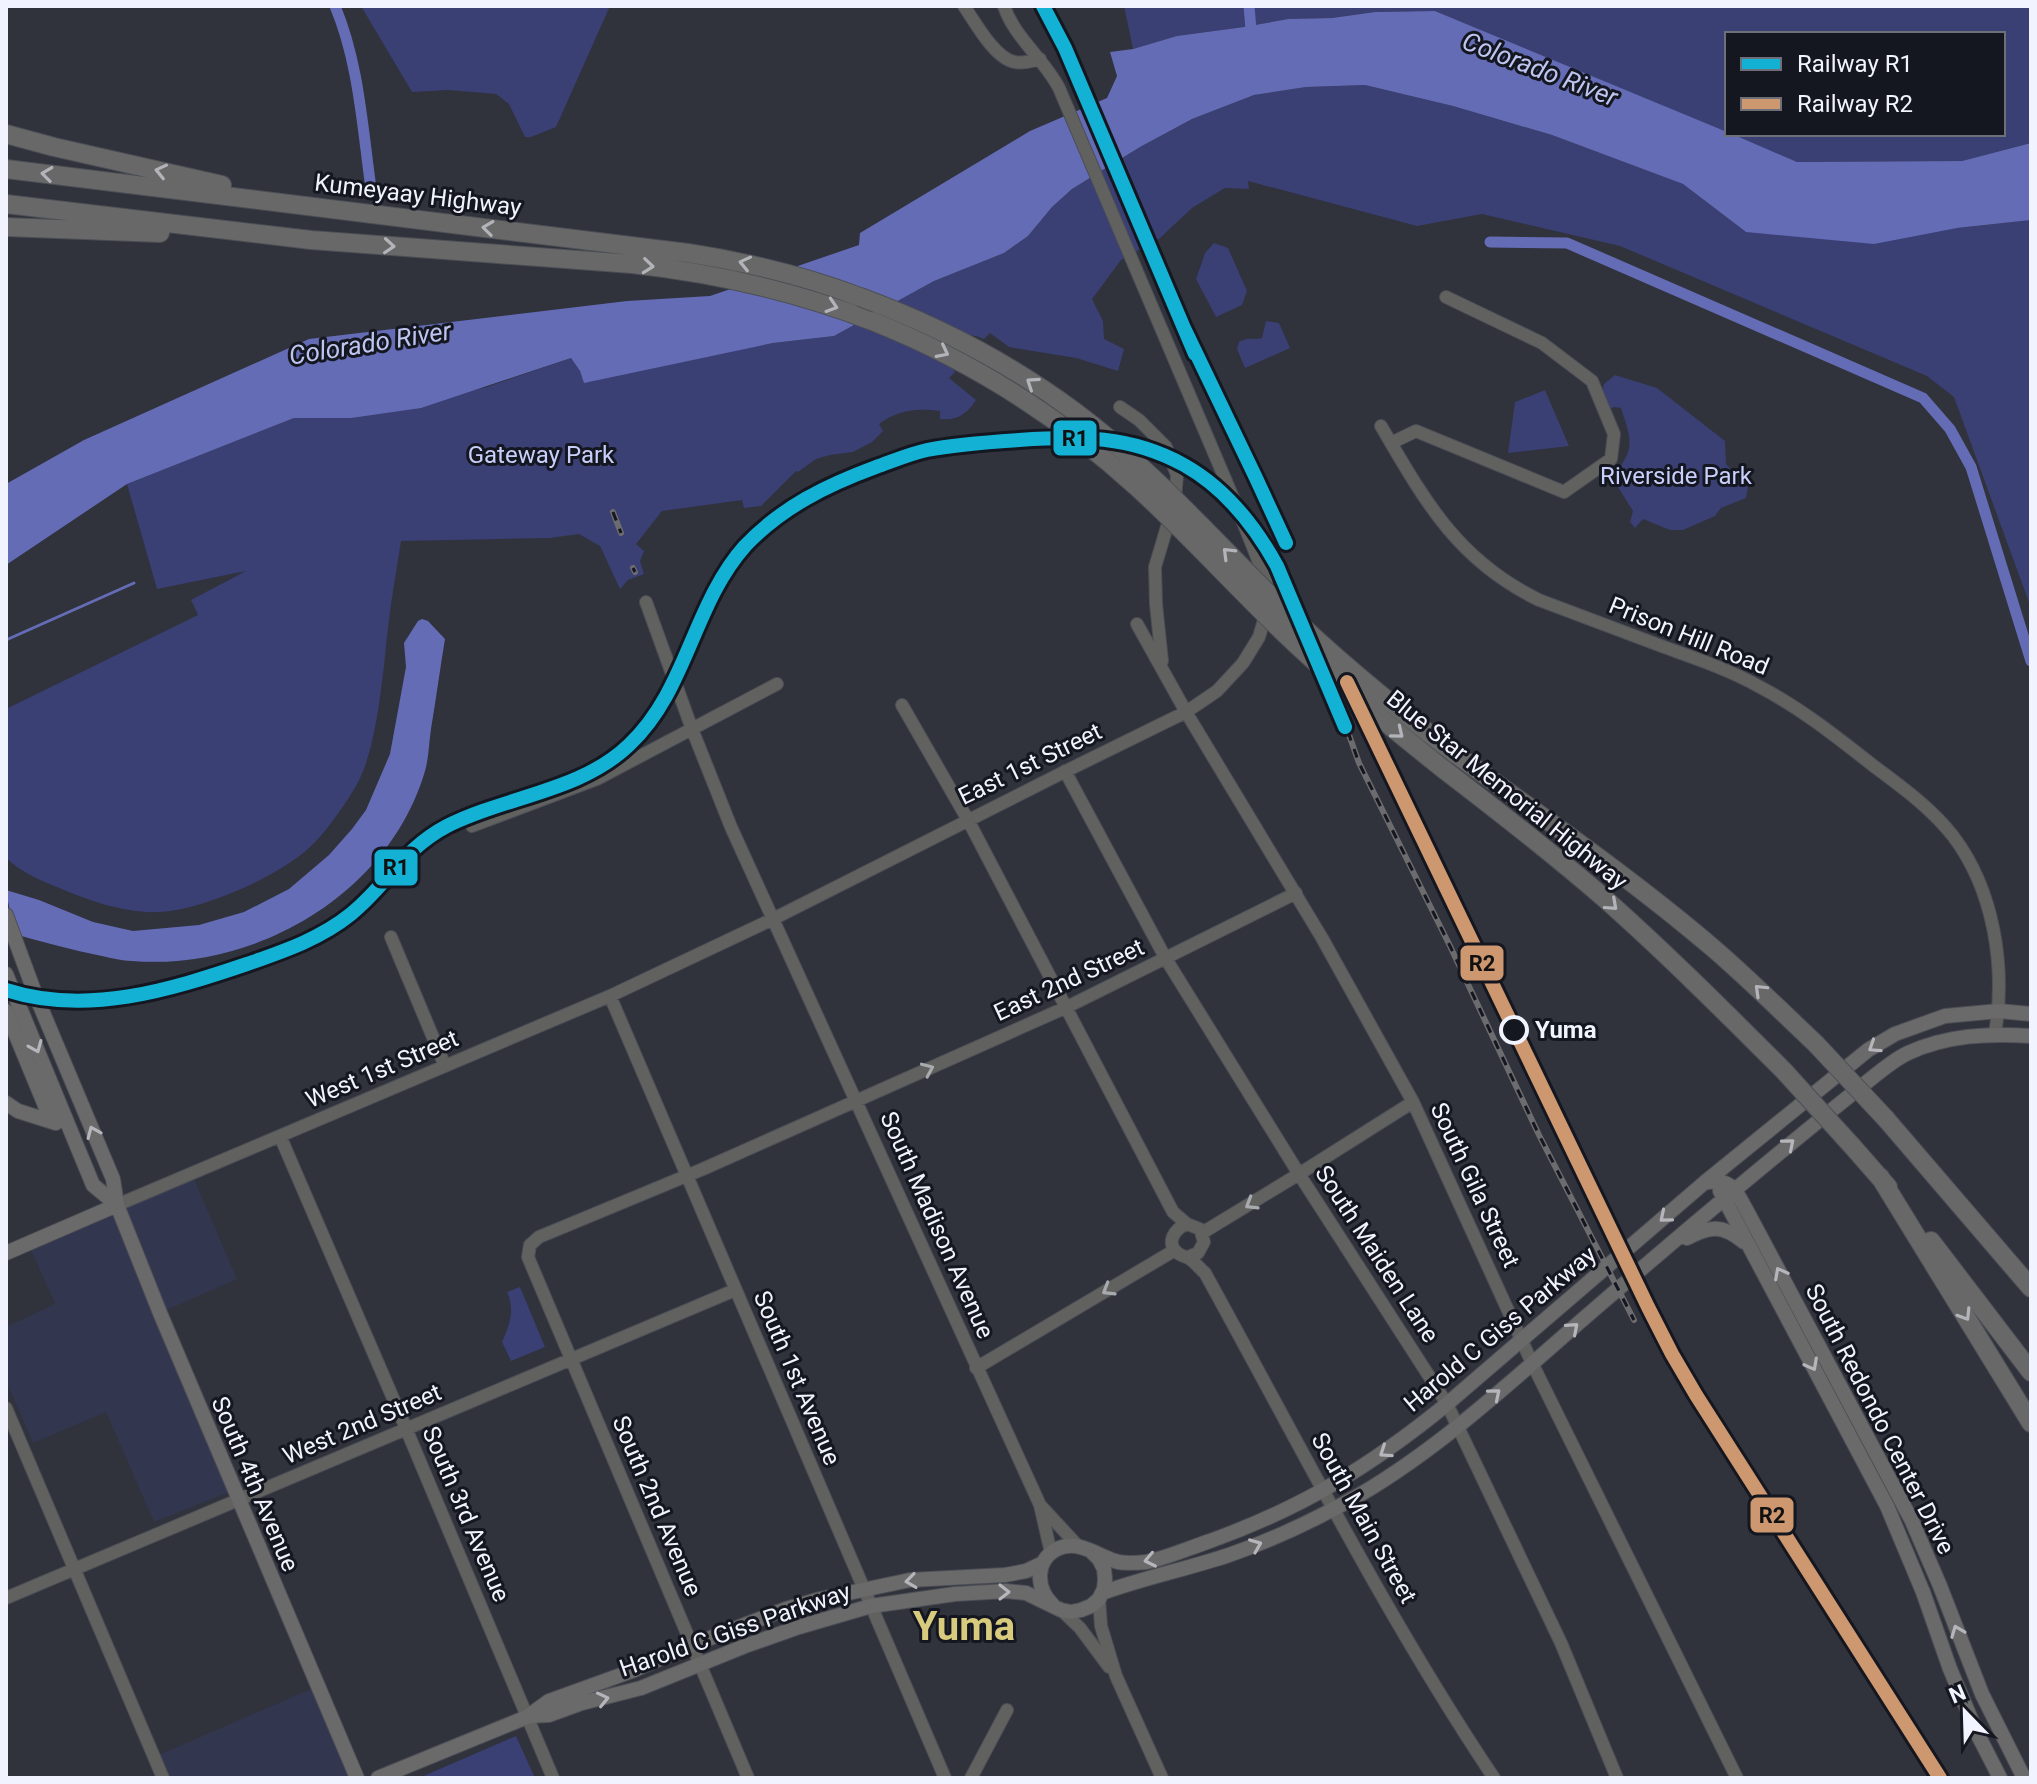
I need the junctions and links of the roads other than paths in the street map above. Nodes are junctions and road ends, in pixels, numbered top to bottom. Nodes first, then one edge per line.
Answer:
1 (964, 6) edge
2 (1004, 6) edge
3 (1040, 59) junction
4 (6, 134) edge
5 (6, 169) edge
6 (6, 204) edge
7 (319, 207) junction
8 (6, 227) edge
9 (311, 240) junction
10 (821, 283) joint
11 (792, 293) joint
12 (1446, 297) dead end
13 (1120, 407) dead end
14 (1381, 426) dead end
15 (1391, 443) junction
16 (646, 602) dead end
17 (1137, 624) dead end
18 (1164, 671) junction
19 (777, 684) dead end
20 (902, 705) dead end
21 (1186, 712) junction
22 (692, 729) junction
23 (1448, 760) junction
24 (1065, 771) junction
25 (968, 820) junction
26 (472, 826) dead end
27 (1296, 893) junction
28 (6, 915) edge
29 (773, 919) junction
30 (391, 937) dead end
31 (1166, 959) junction
32 (6, 974) edge
33 (610, 996) junction
34 (1067, 1007) junction
35 (6, 1011) edge
36 (1999, 1011) junction
37 (2031, 1014) edge
38 (1995, 1033) junction
39 (2031, 1036) edge
40 (445, 1066) junction
41 (857, 1100) junction
42 (1413, 1102) junction
43 (6, 1103) edge
44 (51, 1120) junction
45 (71, 1130) junction
46 (280, 1136) junction
47 (1921, 1158) junction
48 (1759, 1169) junction
49 (1299, 1174) junction
50 (687, 1176) junction
51 (1880, 1177) junction
52 (1712, 1182) junction
53 (1729, 1194) junction
54 (117, 1205) junction
55 (1173, 1212) junction
56 (1748, 1213) junction
57 (1187, 1224) junction
58 (1202, 1233) junction
59 (1174, 1234) junction
60 (1749, 1246) junction
61 (1665, 1249) junction
62 (1175, 1250) junction
63 (1201, 1250) junction
64 (6, 1253) edge
65 (1188, 1257) junction
66 (2031, 1272) edge
67 (1205, 1273) junction
68 (2031, 1288) edge
69 (735, 1290) junction
70 (1522, 1339) junction
71 (572, 1359) junction
72 (1532, 1363) junction
73 (976, 1368) junction
74 (2031, 1372) edge
75 (1447, 1404) junction
76 (6, 1408) edge
77 (2031, 1423) edge
78 (1457, 1426) junction
79 (406, 1429) junction
80 (1323, 1491) junction
81 (238, 1500) junction
82 (1040, 1505) junction
83 (1334, 1509) junction
84 (1085, 1549) junction
85 (1047, 1558) junction
86 (74, 1570) junction
87 (864, 1589) junction
88 (1100, 1596) junction
89 (6, 1598) edge
90 (871, 1606) junction
91 (1057, 1608) junction
92 (692, 1645) junction
93 (700, 1663) junction
94 (1116, 1676) junction
95 (1007, 1710) dead end
96 (527, 1717) junction
97 (163, 1778) edge
98 (357, 1778) edge
99 (378, 1778) edge
100 (553, 1778) edge
101 (748, 1778) edge
102 (945, 1778) edge
103 (971, 1778) edge
104 (1162, 1778) edge
105 (1494, 1778) edge
106 (1617, 1778) edge
107 (1737, 1778) edge
108 (2000, 1778) edge
109 (2024, 1778) edge

1 - 3 street
2 - 3 street
3 - 21 street, East 1st Street
7 -> 4 highway
7 -> 5 highway, Kumeyaay Highway
6 - 9 highway, Kumeyaay Highway
10 -> 7 highway, Kumeyaay Highway
8 - 9 highway
9 -> 11 highway, Kumeyaay Highway
23 -> 10 highway, Blue Star Memorial Highway, bridge
11 -> 23 highway, Blue Star Memorial Highway, bridge
12 - 15 street
13 - 18 street
14 - 15 street, Prison Hill Road
15 - 36 street, Prison Hill Road
16 - 22 street, South Madison Avenue
17 - 18 street, South Gila Street
18 - 21 street, South Gila Street
19 - 22 street
20 - 25 street
21 - 24 street, East 1st Street
21 - 27 street, South Gila Street
22 - 26 street
22 - 29 street, South Madison Avenue
47 -> 23 highway, Blue Star Memorial Highway, bridge
23 -> 51 highway, Blue Star Memorial Highway, bridge
24 - 25 street, East 1st Street
24 - 31 street, South Maiden Lane
25 - 29 street, East 1st Street
25 - 34 street
27 - 31 street, East 2nd Street
27 - 42 street, South Gila Street
54 -> 28 main road
29 - 33 street, West 1st Street
29 - 41 street, South Madison Avenue
30 - 40 street
31 - 34 street, East 2nd Street
31 - 49 street, South Maiden Lane
32 -> 45 main road
33 - 40 street, West 1st Street
33 - 50 street, South 1st Avenue
41 -> 34 street, East 2nd Street
34 - 55 street
35 - 44 main road
36 - 37 main road, Harold C Giss Parkway
36 - 38 street, Prison Hill Road
36 -> 52 main road, Harold C Giss Parkway
38 - 39 main road, Harold C Giss Parkway
48 -> 38 main road, Harold C Giss Parkway
40 - 46 street, West 1st Street
41 - 50 street
41 - 73 street, South Madison Avenue
42 - 49 street
42 - 70 street, South Gila Street
43 - 44 main road
44 - 45 main road
45 - 54 main road
46 - 54 street, West 1st Street
46 - 79 street, South 3rd Avenue
47 - 66 highway
47 - 68 highway, Blue Star Memorial Highway
48 - 53 main road, Harold C Giss Parkway
48 - 56 main road
49 -> 58 street
49 - 75 street, South Maiden Lane
50 - 69 street, South 1st Avenue
50 - 71 street, South 2nd Avenue
51 - 74 highway, Blue Star Memorial Highway
51 -> 77 highway
52 - 53 main road, South Redondo Center Drive
52 -> 70 main road, Harold C Giss Parkway
53 - 56 main road, South Redondo Center Drive
53 - 60 main road, South Redondo Center Drive
53 - 61 main road, Harold C Giss Parkway
54 - 64 main road, West 1st Street
54 - 81 main road, South 4th Avenue
55 - 57 street
55 - 59 street
109 -> 56 main road, South Redondo Center Drive
57 - 58 street
57 - 59 street
58 - 63 street
59 - 62 street
60 - 61 main road
60 -> 108 main road, South Redondo Center Drive
72 -> 61 main road, Harold C Giss Parkway
62 - 65 street
62 -> 73 street
63 - 65 street
63 - 67 street, South Main Street
65 - 67 street, South Main Street
67 - 80 street, South Main Street
69 - 71 street, West 2nd Street
69 - 87 street, South 1st Avenue
70 - 72 street, South Gila Street
70 - 75 main road, Harold C Giss Parkway
71 - 79 street, West 2nd Street
71 - 92 street, South 2nd Avenue
78 -> 72 main road, Harold C Giss Parkway
72 - 107 street, South Gila Street
73 - 82 street, South Madison Avenue
75 - 78 street, South Maiden Lane
75 -> 80 main road, Harold C Giss Parkway
76 - 86 street
78 - 83 main road, Harold C Giss Parkway
78 - 106 street, South Maiden Lane
79 - 81 street, West 2nd Street
79 - 96 street, South 3rd Avenue
80 - 83 street, South Main Street
80 -> 84 main road, Harold C Giss Parkway
81 - 86 street, West 2nd Street
81 - 98 main road, South 4th Avenue
82 - 84 street
82 - 85 street, South Madison Avenue
88 -> 83 main road, Harold C Giss Parkway
83 - 105 street, South Main Street
84 - 85 main road
84 - 88 main road
85 -> 87 main road, Harold C Giss Parkway
85 - 91 main road
86 - 89 street, West 2nd Street
86 - 97 street
87 - 90 street, South 1st Avenue
87 - 92 main road, Harold C Giss Parkway
88 - 91 main road
88 - 94 street
90 -> 91 main road, Harold C Giss Parkway
90 - 93 main road, Harold C Giss Parkway
90 - 102 street, South 1st Avenue
91 - 94 street
92 - 93 street, South 2nd Avenue
92 - 96 main road, Harold C Giss Parkway
96 -> 93 main road, Harold C Giss Parkway
93 - 101 street, South 2nd Avenue
94 - 104 street
95 - 103 street
96 - 99 main road, Harold C Giss Parkway
96 - 100 street, South 3rd Avenue

